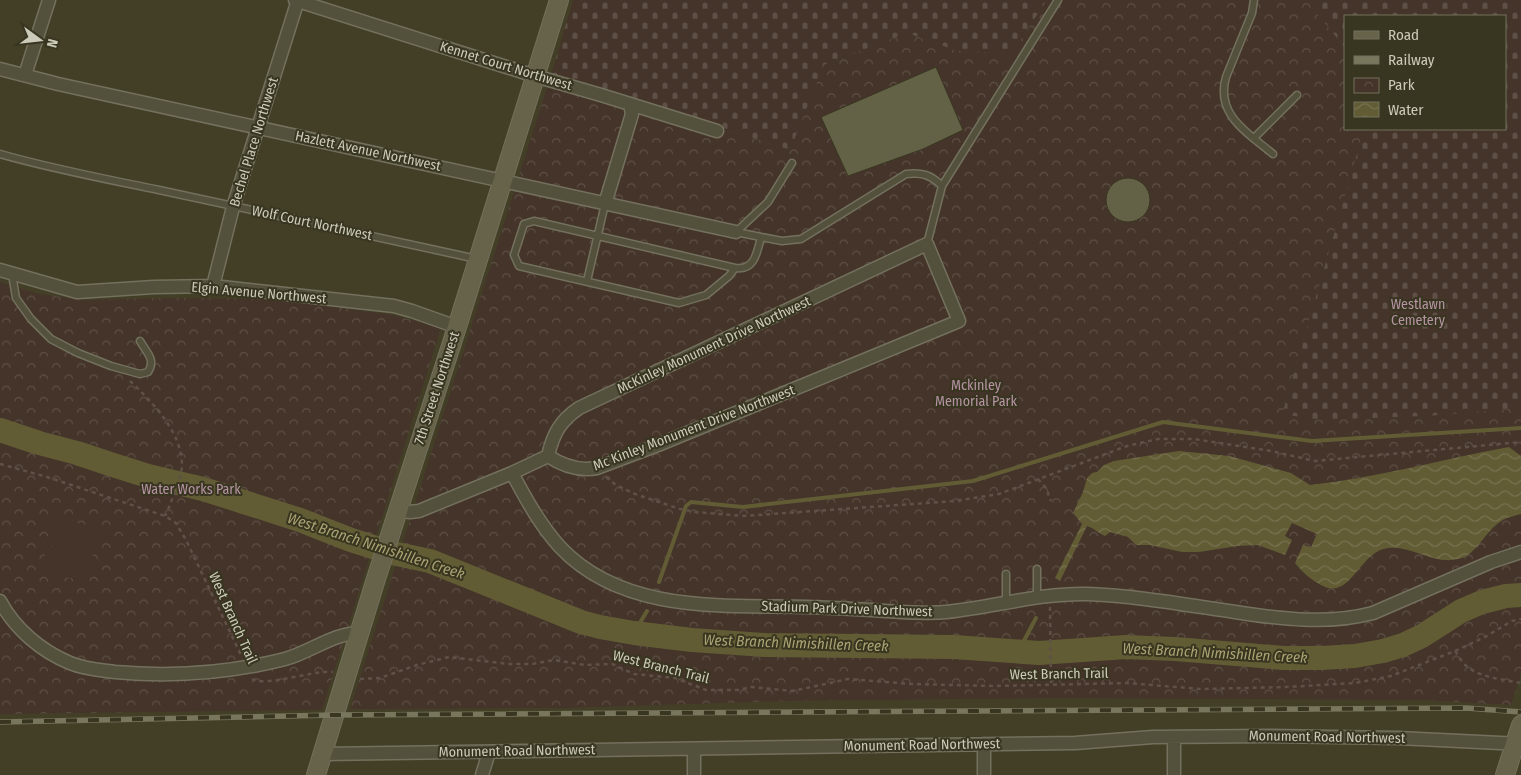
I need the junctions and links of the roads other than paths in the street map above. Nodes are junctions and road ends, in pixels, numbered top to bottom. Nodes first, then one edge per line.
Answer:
1 (49, 0) edge
2 (297, 0) edge
3 (559, 0) edge
4 (1058, 0) edge
5 (1254, 0) edge
6 (0, 69) edge
7 (25, 76) junction
8 (535, 76) junction
9 (1297, 96) dead end
10 (630, 104) junction
11 (259, 128) junction
12 (717, 131) dead end
13 (1254, 138) junction
14 (0, 154) edge
15 (1273, 154) dead end
16 (792, 163) dead end
17 (503, 181) junction
18 (942, 186) junction
19 (605, 204) junction
20 (233, 207) junction
21 (736, 232) junction
22 (597, 236) junction
23 (760, 237) junction
24 (927, 244) junction
25 (478, 259) junction
26 (735, 268) junction
27 (6, 272) edge
28 (587, 281) junction
29 (213, 286) junction
30 (457, 327) junction
31 (140, 341) dead end
32 (548, 456) junction
33 (512, 473) junction
34 (396, 515) junction
35 (1521, 552) edge
36 (1037, 569) dead end
37 (1006, 574) dead end
38 (1043, 596) junction
39 (0, 601) edge
40 (1006, 601) junction
41 (360, 632) junction
42 (1521, 725) edge
43 (1174, 737) junction
44 (984, 744) junction
45 (1518, 744) edge
46 (694, 749) junction
47 (488, 752) junction
48 (322, 754) junction
49 (316, 775) edge
50 (482, 775) edge
51 (694, 775) edge
52 (984, 775) edge
53 (1174, 775) edge
54 (1505, 775) edge

1 - 7 street
2 - 8 street, Kennet Court Northwest
2 - 11 street, Bechel Place Northwest
3 - 8 street, 7th Street Northwest
4 - 18 lane
5 - 13 lane
6 - 7 street, Hazlett Avenue Northwest
7 - 11 street, Hazlett Avenue Northwest
8 - 10 street, Kennet Court Northwest
8 - 17 street, 7th Street Northwest
9 - 13 lane
10 - 12 street, Kennet Court Northwest
10 - 19 street
11 - 17 street, Hazlett Avenue Northwest
11 - 20 street, Bechel Place Northwest
13 - 15 lane
14 - 20 lane, Wolf Court Northwest
16 - 21 lane
17 - 19 street, Hazlett Avenue Northwest
17 - 25 street, 7th Street Northwest
18 - 23 lane
18 - 24 lane
19 - 21 street, Hazlett Avenue Northwest
19 - 22 lane
20 - 25 lane, Wolf Court Northwest
20 - 29 street, Bechel Place Northwest
21 - 23 lane
22 - 26 lane
22 - 28 lane
22 - 28 lane
23 - 26 lane
24 - 32 street, McKinley Monument Drive Northwest
24 - 32 street, Mc Kinley Monument Drive Northwest
25 - 30 street, 7th Street Northwest
26 - 28 lane
27 - 29 street, Elgin Avenue Northwest
27 - 31 lane
29 - 30 street, Elgin Avenue Northwest
30 - 34 street, 7th Street Northwest
32 - 33 street
33 - 34 street
33 - 40 street, Stadium Park Drive Northwest
34 - 41 street, 7th Street Northwest
35 - 38 street, Stadium Park Drive Northwest
36 - 38 lane
37 - 40 lane
38 - 40 street, Stadium Park Drive Northwest
39 - 41 street
41 - 48 street, 7th Street Northwest
42 - 45 street
43 - 44 street, Monument Road Northwest
43 - 45 street, Monument Road Northwest
43 - 53 street
44 - 46 street, Monument Road Northwest
44 - 52 street
45 - 54 street
46 - 47 street, Monument Road Northwest
46 - 51 street
47 - 48 street, Monument Road Northwest
47 - 50 street
48 - 49 street, 7th Street Northwest

